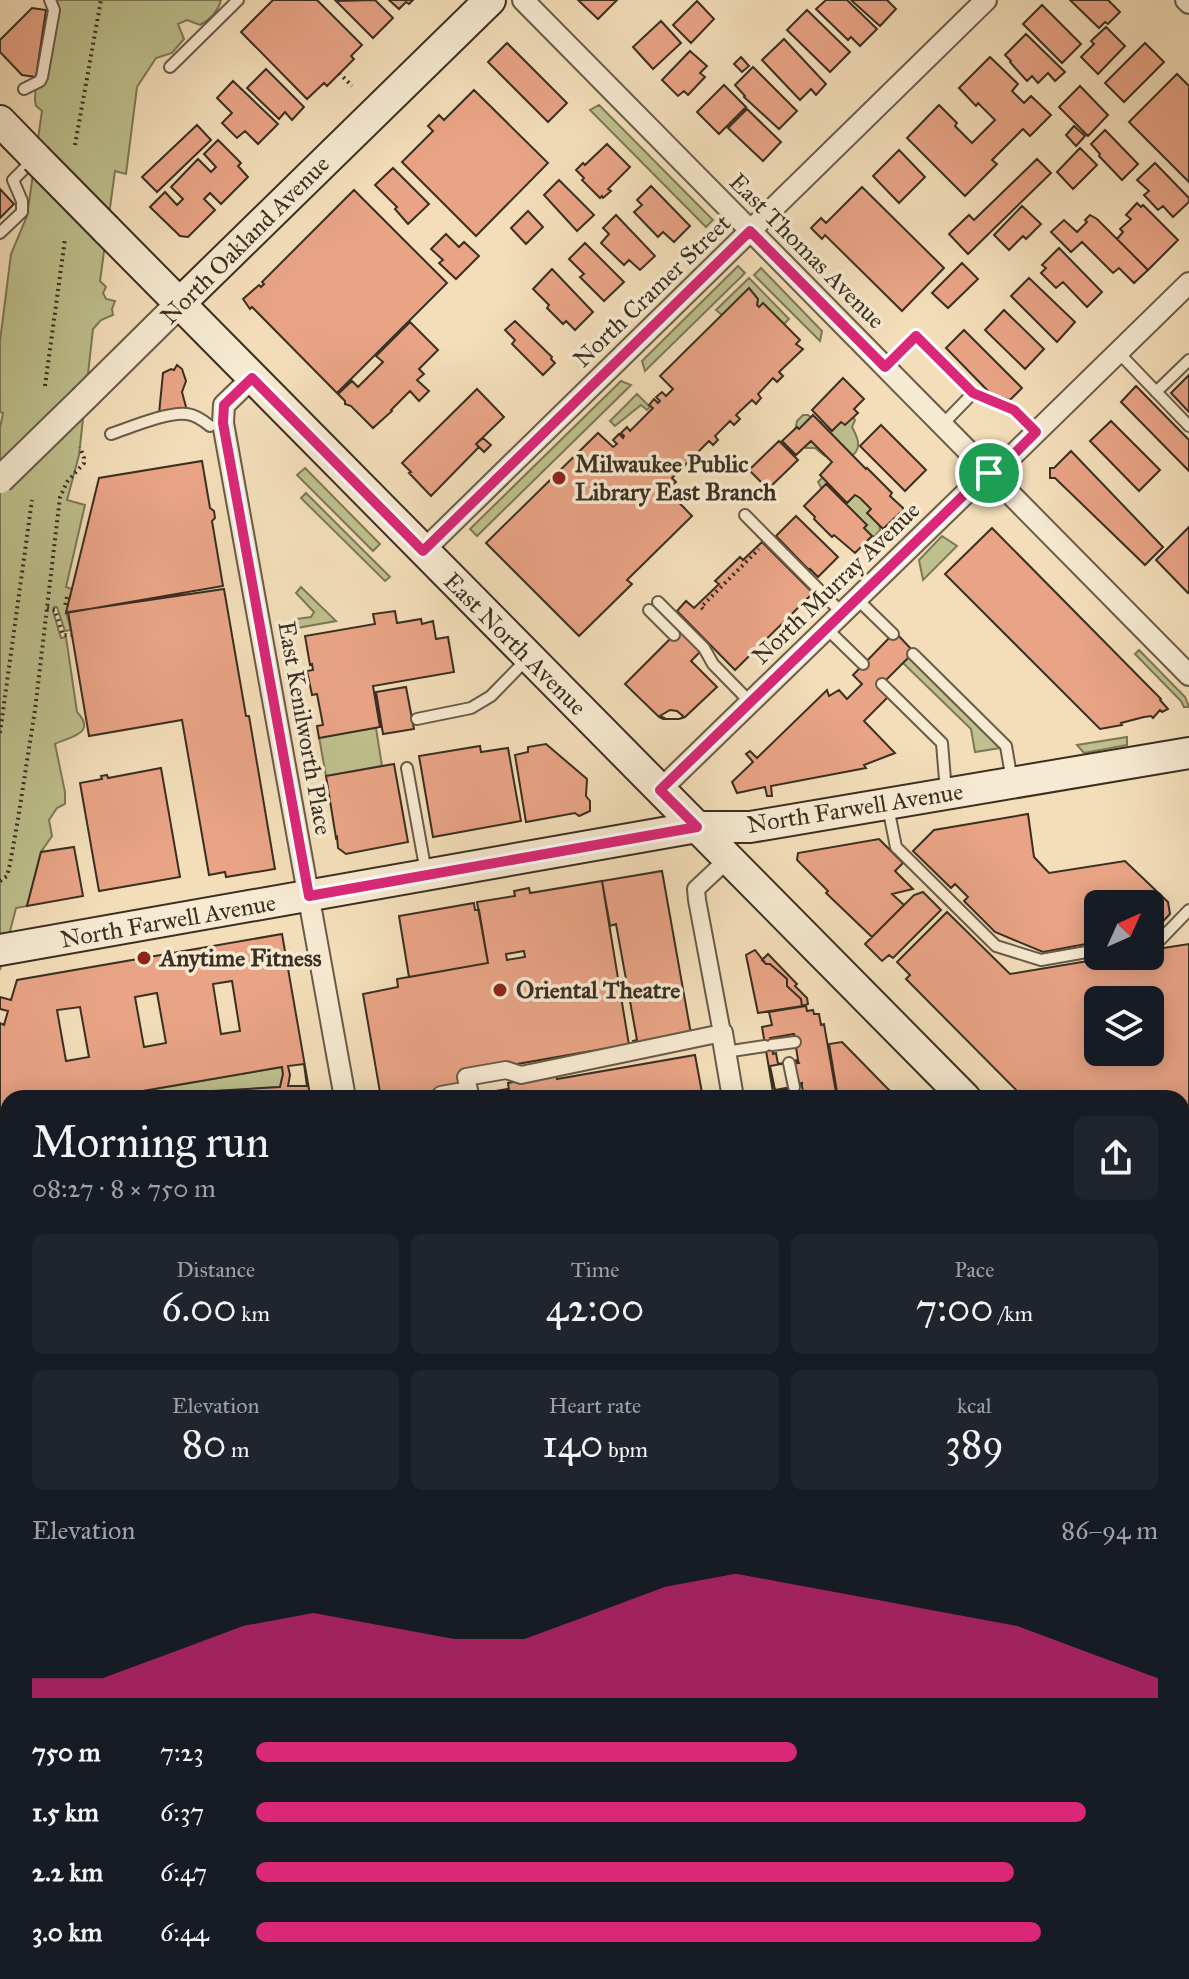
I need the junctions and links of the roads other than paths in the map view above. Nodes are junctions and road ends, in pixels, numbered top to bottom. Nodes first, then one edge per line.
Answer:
1 (50, 0) edge
2 (238, 0) edge
3 (490, 0) edge
4 (523, 0) edge
5 (986, 0) edge
6 (170, 67) dead end
7 (24, 89) dead end
8 (0, 121) edge
9 (36, 158) junction
10 (750, 231) junction
11 (0, 233) edge
12 (1189, 283) edge
13 (179, 304) junction
14 (1118, 352) junction
15 (1189, 360) edge
16 (885, 367) junction
17 (252, 378) junction
18 (1156, 392) junction
19 (973, 393) junction
20 (942, 425) junction
21 (210, 426) dead end
22 (1189, 426) edge
23 (1036, 432) junction
24 (111, 434) dead end
25 (989, 473) junction
26 (0, 480) edge
27 (745, 515) dead end
28 (423, 551) junction
29 (850, 606) junction
30 (827, 629) junction
31 (893, 634) dead end
32 (674, 635) dead end
33 (913, 654) dead end
34 (696, 656) dead end
35 (528, 658) junction
36 (713, 664) junction
37 (863, 664) dead end
38 (1189, 675) edge
39 (882, 684) dead end
40 (751, 703) junction
41 (417, 719) dead end
42 (1189, 753) edge
43 (407, 768) dead end
44 (1013, 783) junction
45 (660, 790) junction
46 (946, 794) junction
47 (888, 804) junction
48 (697, 827) junction
49 (728, 859) junction
50 (427, 876) junction
51 (309, 896) junction
52 (1189, 910) edge
53 (1164, 936) edge
54 (3, 950) edge
55 (1084, 952) edge
56 (795, 1042) dead end
57 (724, 1043) junction
58 (772, 1045) junction
59 (344, 1090) edge
60 (469, 1090) edge
61 (732, 1090) edge
62 (794, 1090) edge
63 (957, 1090) edge

1 - 7 lane
2 - 6 lane
3 - 13 main road, North Oakland Avenue
4 - 10 street, East Thomas Avenue
5 - 10 street, North Cramer Street
8 - 9 main road, East North Avenue
9 - 11 lane
9 - 13 main road, East North Avenue, bridge
10 - 16 street, East Thomas Avenue
10 - 28 street, North Cramer Street
12 - 14 street, North Murray Avenue
13 - 17 main road, East North Avenue
13 - 26 street, North Oakland Avenue, bridge
14 - 18 lane
14 - 23 street, North Murray Avenue
15 - 18 lane
16 - 19 lane
16 - 20 street, East Thomas Avenue
17 - 28 main road, East North Avenue
17 - 51 street, East Kenilworth Place
18 - 22 lane
19 - 20 lane
19 - 23 lane
20 - 25 street, East Thomas Avenue
21 - 24 lane
23 - 25 street, North Murray Avenue
25 - 29 street, North Murray Avenue
25 - 38 street, East Thomas Avenue
27 - 29 lane
28 - 35 main road, East North Avenue
29 - 30 street, North Murray Avenue
29 - 31 lane
30 - 37 lane
30 - 40 street, North Murray Avenue
32 - 36 lane
33 - 44 lane
34 - 36 lane
35 - 41 lane
35 - 45 main road, East North Avenue
36 - 40 lane
39 - 46 lane
40 - 45 street, North Murray Avenue
42 - 44 main road, North Farwell Avenue
43 - 50 lane
44 - 46 main road, North Farwell Avenue
45 - 48 main road, East North Avenue
46 - 47 main road, North Farwell Avenue
47 - 48 main road, North Farwell Avenue
47 - 55 lane
48 - 49 main road, East North Avenue
48 - 50 main road, North Farwell Avenue
49 - 57 street
49 - 63 main road, East North Avenue
50 - 51 main road, North Farwell Avenue
51 - 54 main road, North Farwell Avenue
51 - 59 street, East Kenilworth Place
52 - 53 lane
56 - 58 lane
57 - 58 lane
57 - 60 street
57 - 61 street
58 - 62 lane

